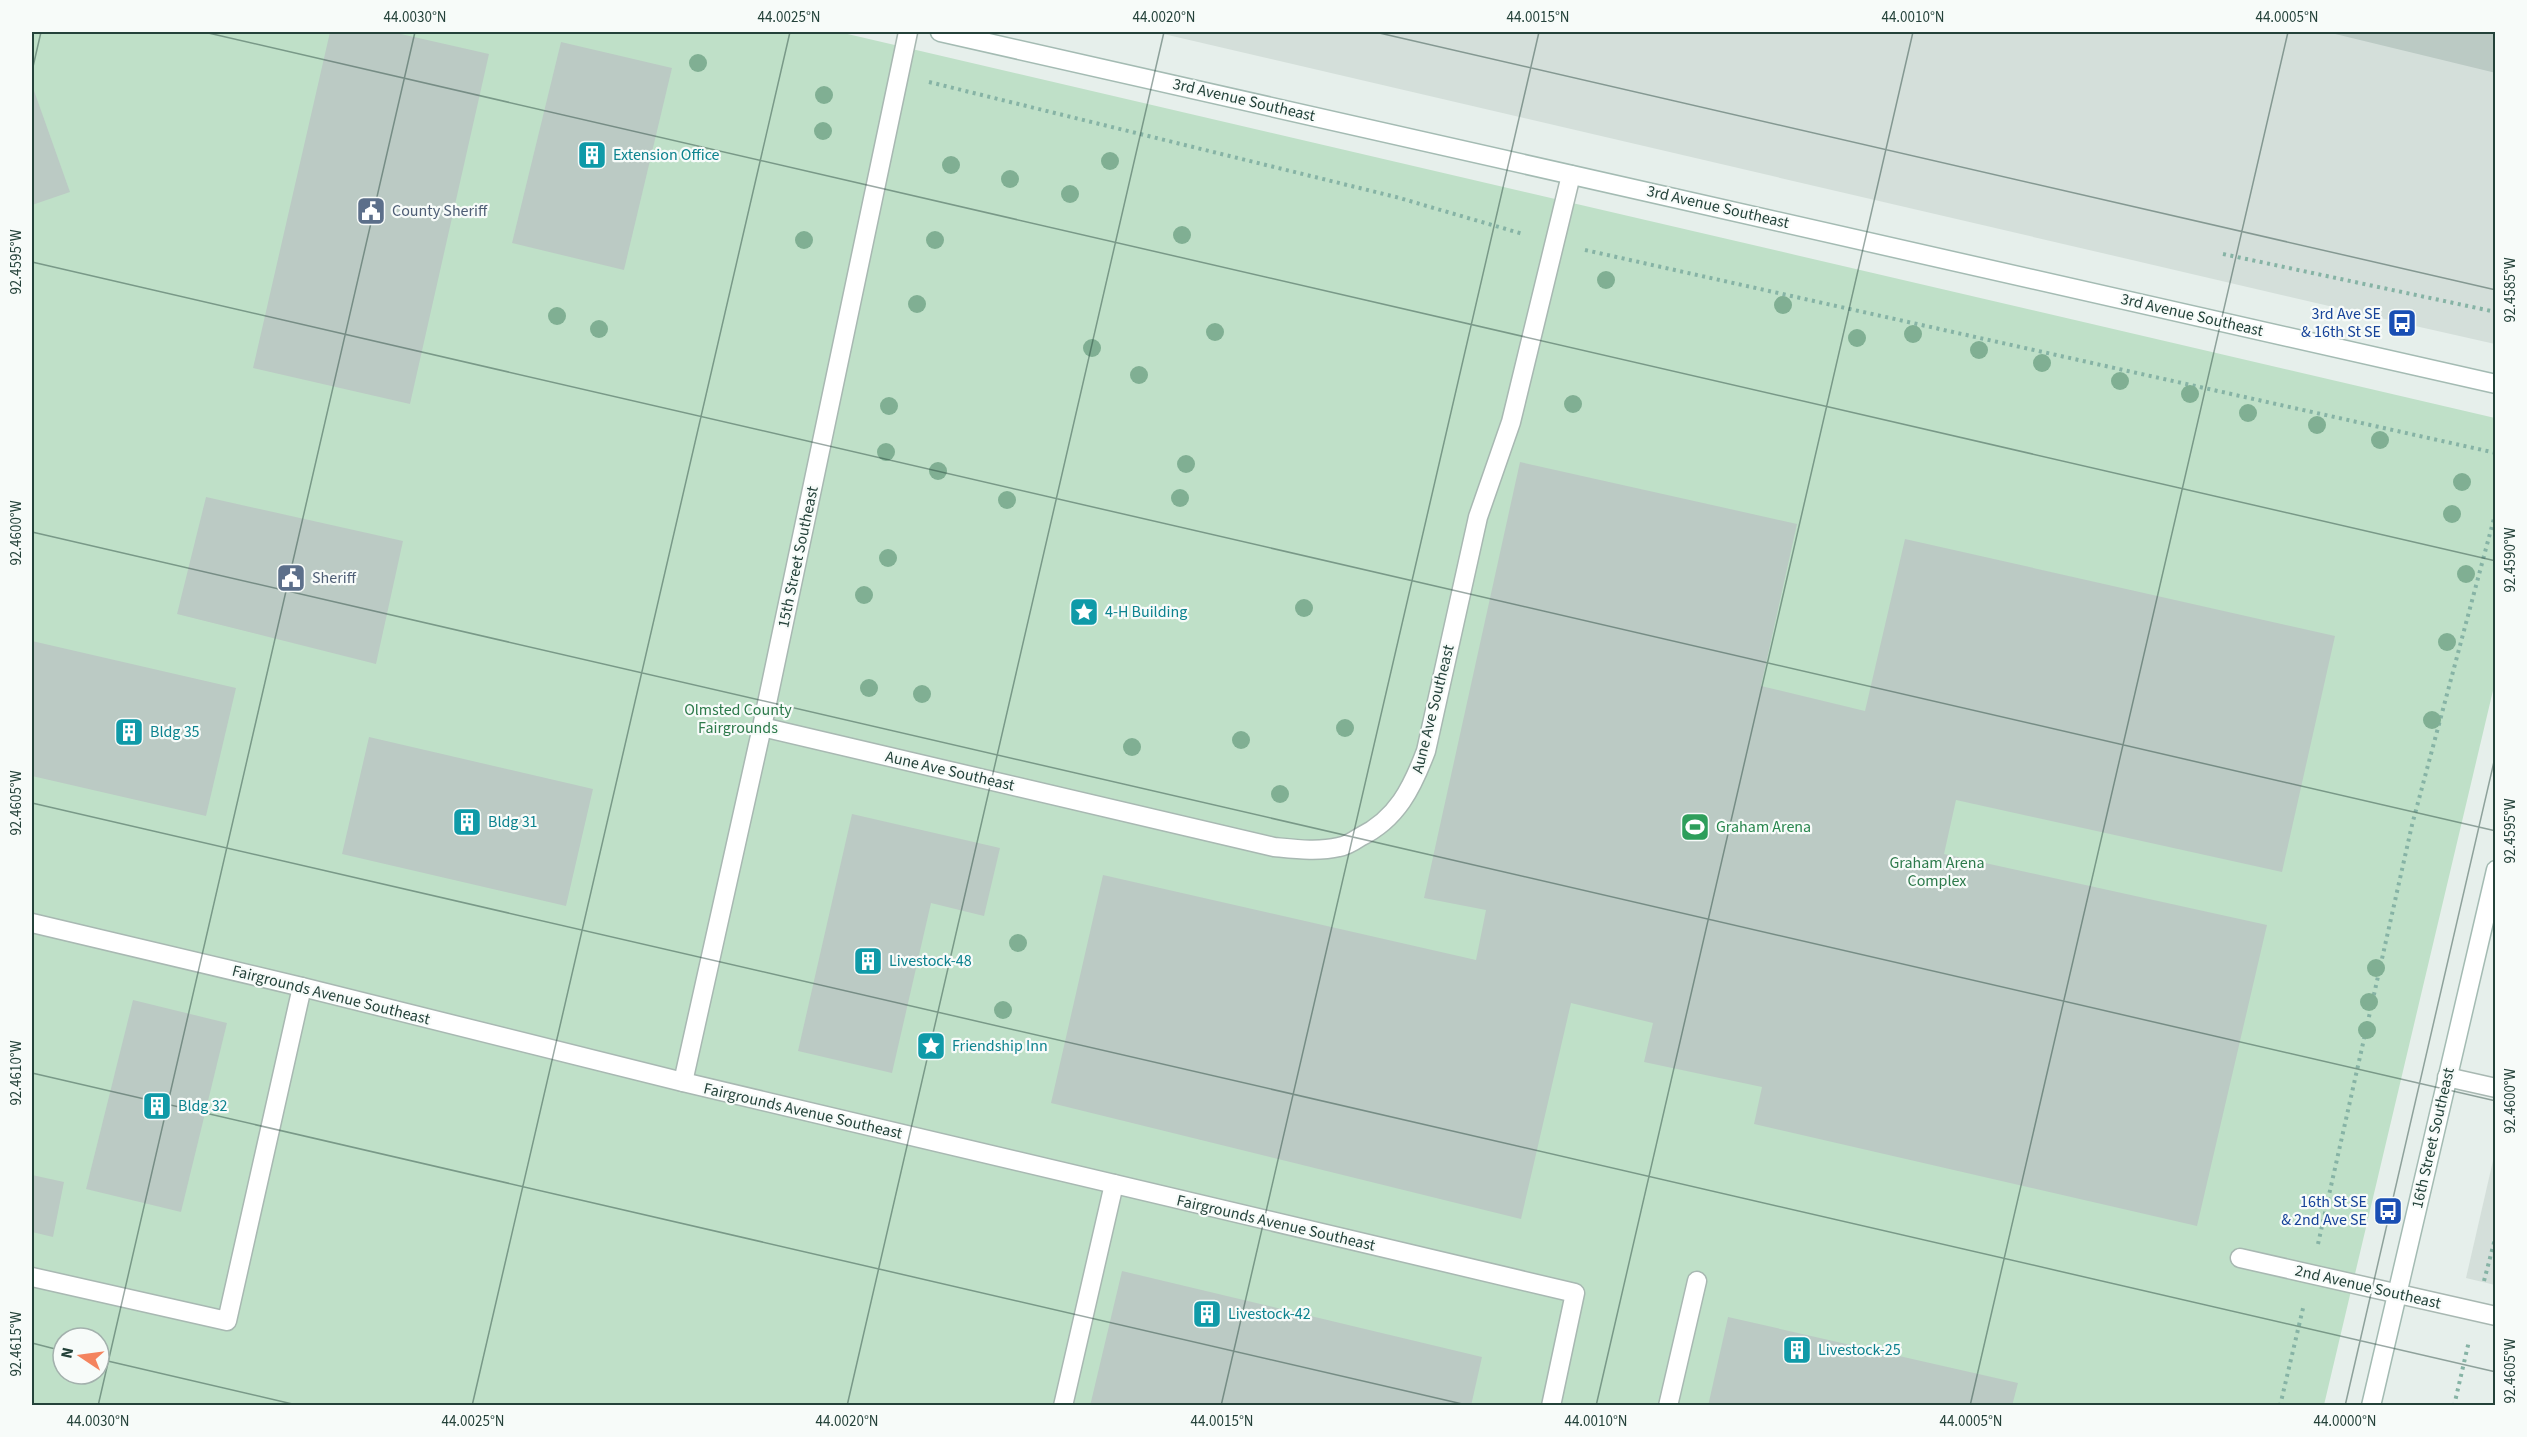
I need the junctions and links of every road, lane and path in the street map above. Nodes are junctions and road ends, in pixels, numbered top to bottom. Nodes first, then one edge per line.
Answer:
1 (908, 32) edge
2 (940, 32) edge
3 (899, 75) junction
4 (1571, 175) junction
5 (1555, 243) junction
6 (2223, 254) dead end
7 (2496, 312) edge
8 (2496, 384) edge
9 (2496, 453) edge
10 (2496, 511) edge
11 (762, 727) junction
12 (2496, 870) edge
13 (32, 923) edge
14 (302, 987) junction
15 (2447, 1077) junction
16 (683, 1082) junction
17 (2496, 1088) edge
18 (1114, 1185) junction
19 (2496, 1235) edge
20 (2240, 1258) dead end
21 (2311, 1275) junction
22 (32, 1277) edge
23 (1697, 1281) dead end
24 (2396, 1294) junction
25 (2476, 1312) junction
26 (2496, 1317) edge
27 (1063, 1406) edge
28 (1551, 1406) edge
29 (1668, 1406) edge
30 (2280, 1406) edge
31 (2371, 1406) edge
32 (2454, 1406) edge

1 - 3 street, 15th Street Southeast
2 - 4 street, 3rd Avenue Southeast
3 - 5 path
3 - 11 street, 15th Street Southeast
4 - 5 street, Aune Ave Southeast
4 - 8 street, 3rd Avenue Southeast
5 - 9 path
5 - 11 street, Aune Ave Southeast
6 - 7 path
10 - 21 path
11 - 16 street, 15th Street Southeast
12 - 15 street, 16th Street Southeast
13 - 14 street, Fairgrounds Avenue Southeast
14 - 16 street, Fairgrounds Avenue Southeast
14 - 22 street
15 - 17 street
15 - 24 street, 16th Street Southeast
16 - 18 street, Fairgrounds Avenue Southeast
18 - 27 street
18 - 28 street, Fairgrounds Avenue Southeast
19 - 25 path
20 - 21 street, 2nd Avenue Southeast
21 - 24 street, 2nd Avenue Southeast
21 - 30 path
23 - 29 street
24 - 25 street, 2nd Avenue Southeast
24 - 31 street, 16th Street Southeast
25 - 26 street, 2nd Avenue Southeast
25 - 32 path

